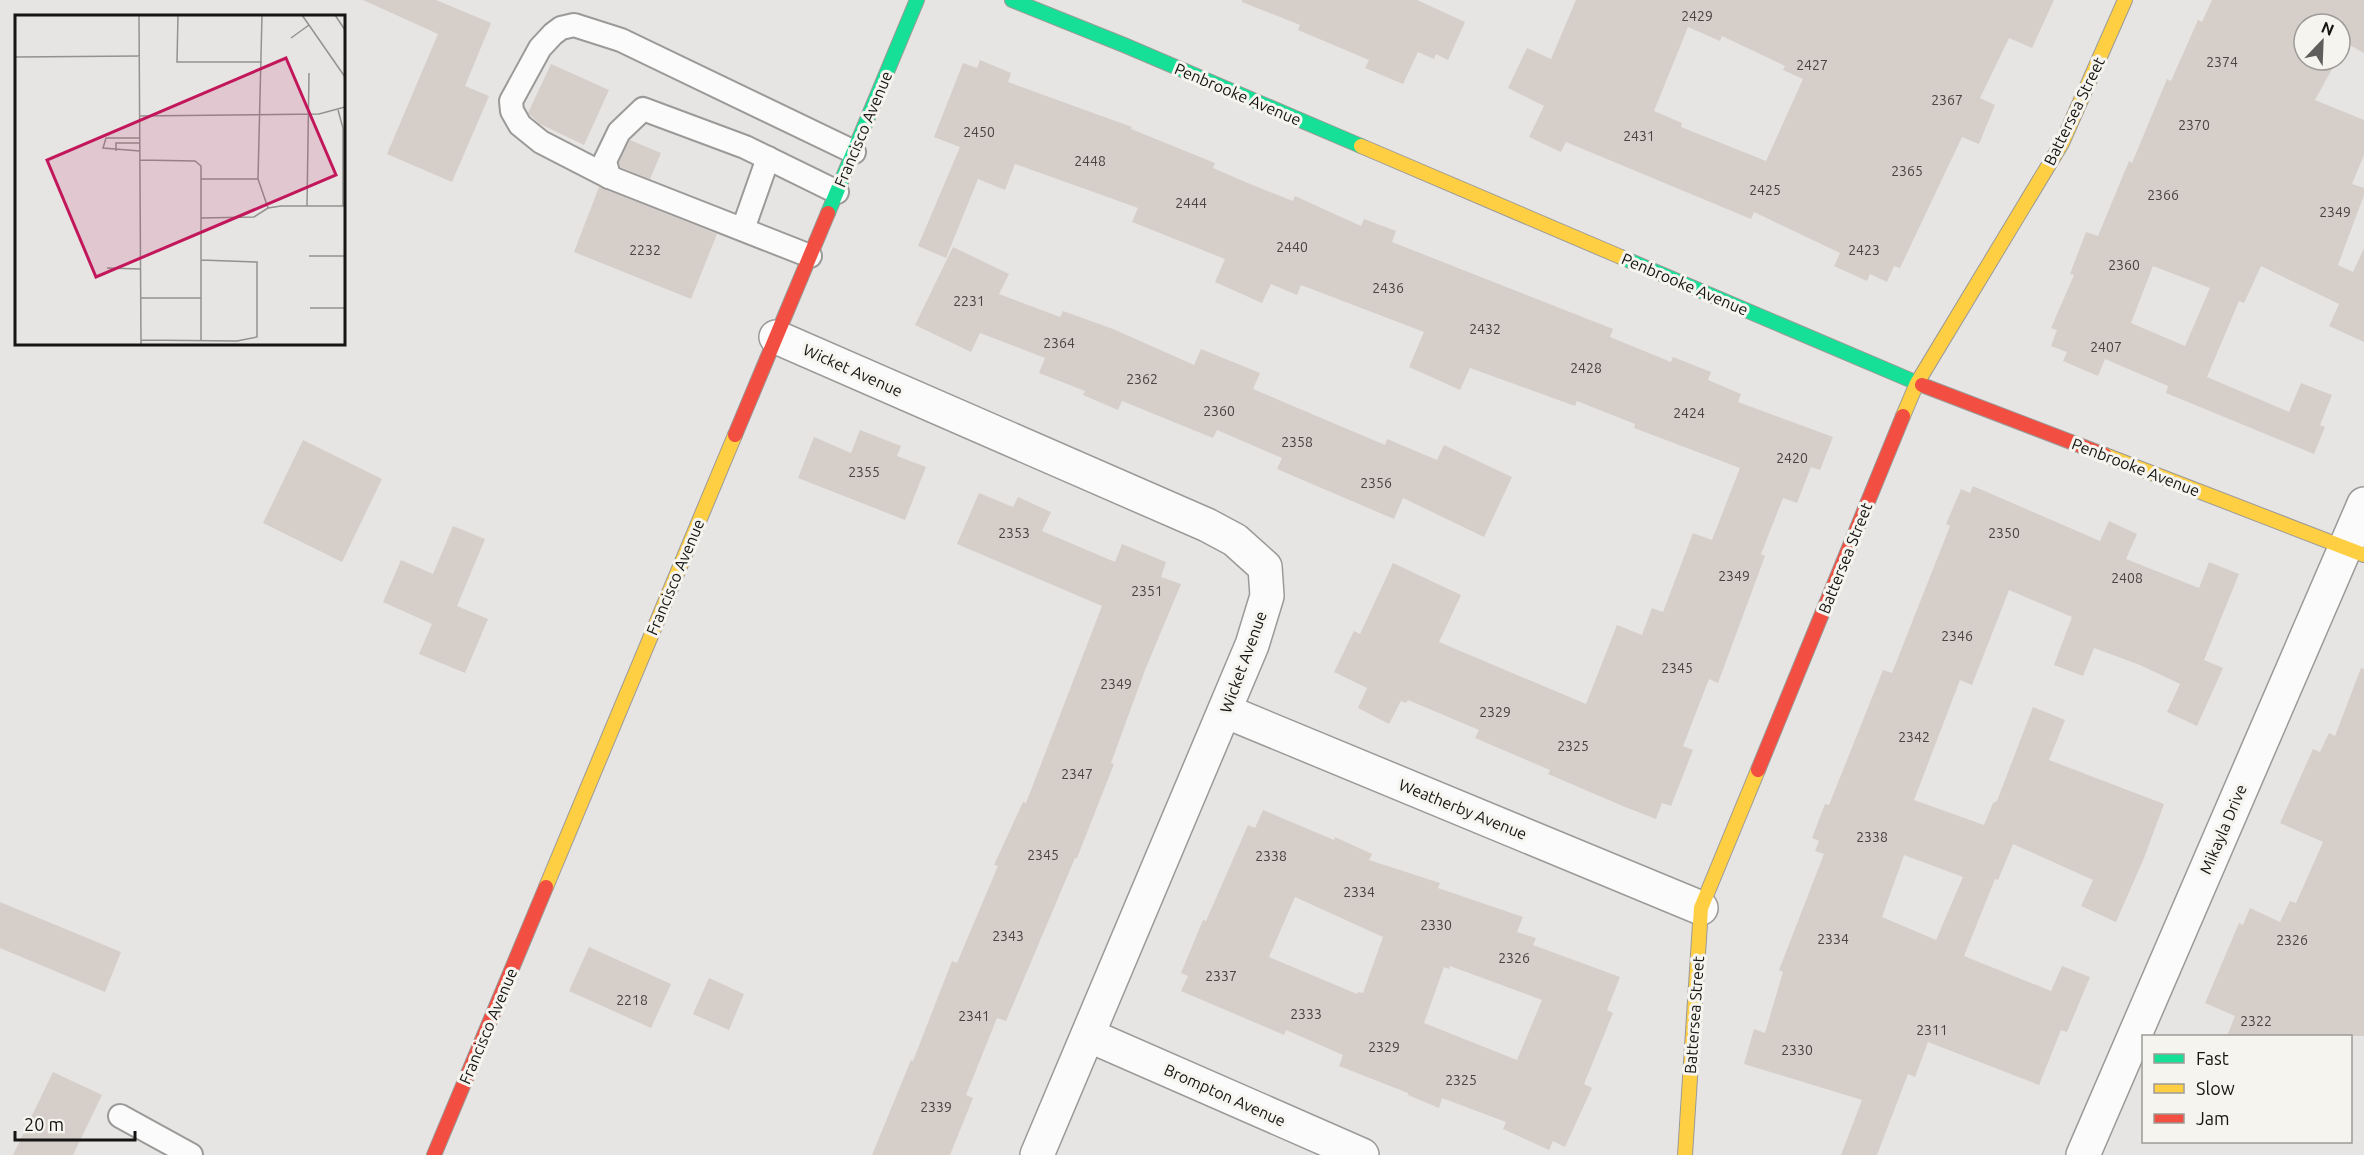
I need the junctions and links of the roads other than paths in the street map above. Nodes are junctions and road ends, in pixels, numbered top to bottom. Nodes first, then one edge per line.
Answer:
1 (917, 0) edge
2 (1012, 0) edge
3 (2125, 0) edge
4 (854, 152) junction
5 (768, 158) junction
6 (609, 177) junction
7 (837, 192) junction
8 (743, 230) junction
9 (810, 256) junction
10 (776, 337) junction
11 (1917, 383) junction
12 (2364, 504) edge
13 (2354, 551) edge
14 (1225, 711) junction
15 (1701, 908) junction
16 (1088, 1035) junction
17 (120, 1116) dead end
18 (191, 1155) edge
19 (434, 1155) edge
20 (1037, 1155) edge
21 (1362, 1155) edge
22 (1685, 1155) edge
23 (2083, 1155) edge

1 - 4 street, Francisco Avenue
2 - 11 street, Penbrooke Avenue
3 - 11 street, Battersea Street
4 - 6 lane
4 - 7 street, Francisco Avenue
5 - 6 lane
5 - 7 lane
5 - 8 lane
6 - 8 lane
7 - 9 street, Francisco Avenue
8 - 9 lane
9 - 10 street, Francisco Avenue
10 - 14 street, Wicket Avenue
10 - 19 street, Francisco Avenue
11 - 13 street, Penbrooke Avenue
11 - 15 street, Battersea Street
12 - 13 street, Mikayla Drive
13 - 23 street, Mikayla Drive
14 - 15 street, Weatherby Avenue
14 - 16 street, Wicket Avenue
15 - 22 street, Battersea Street
16 - 20 street, Wicket Avenue
16 - 21 street, Brompton Avenue
17 - 18 lane

